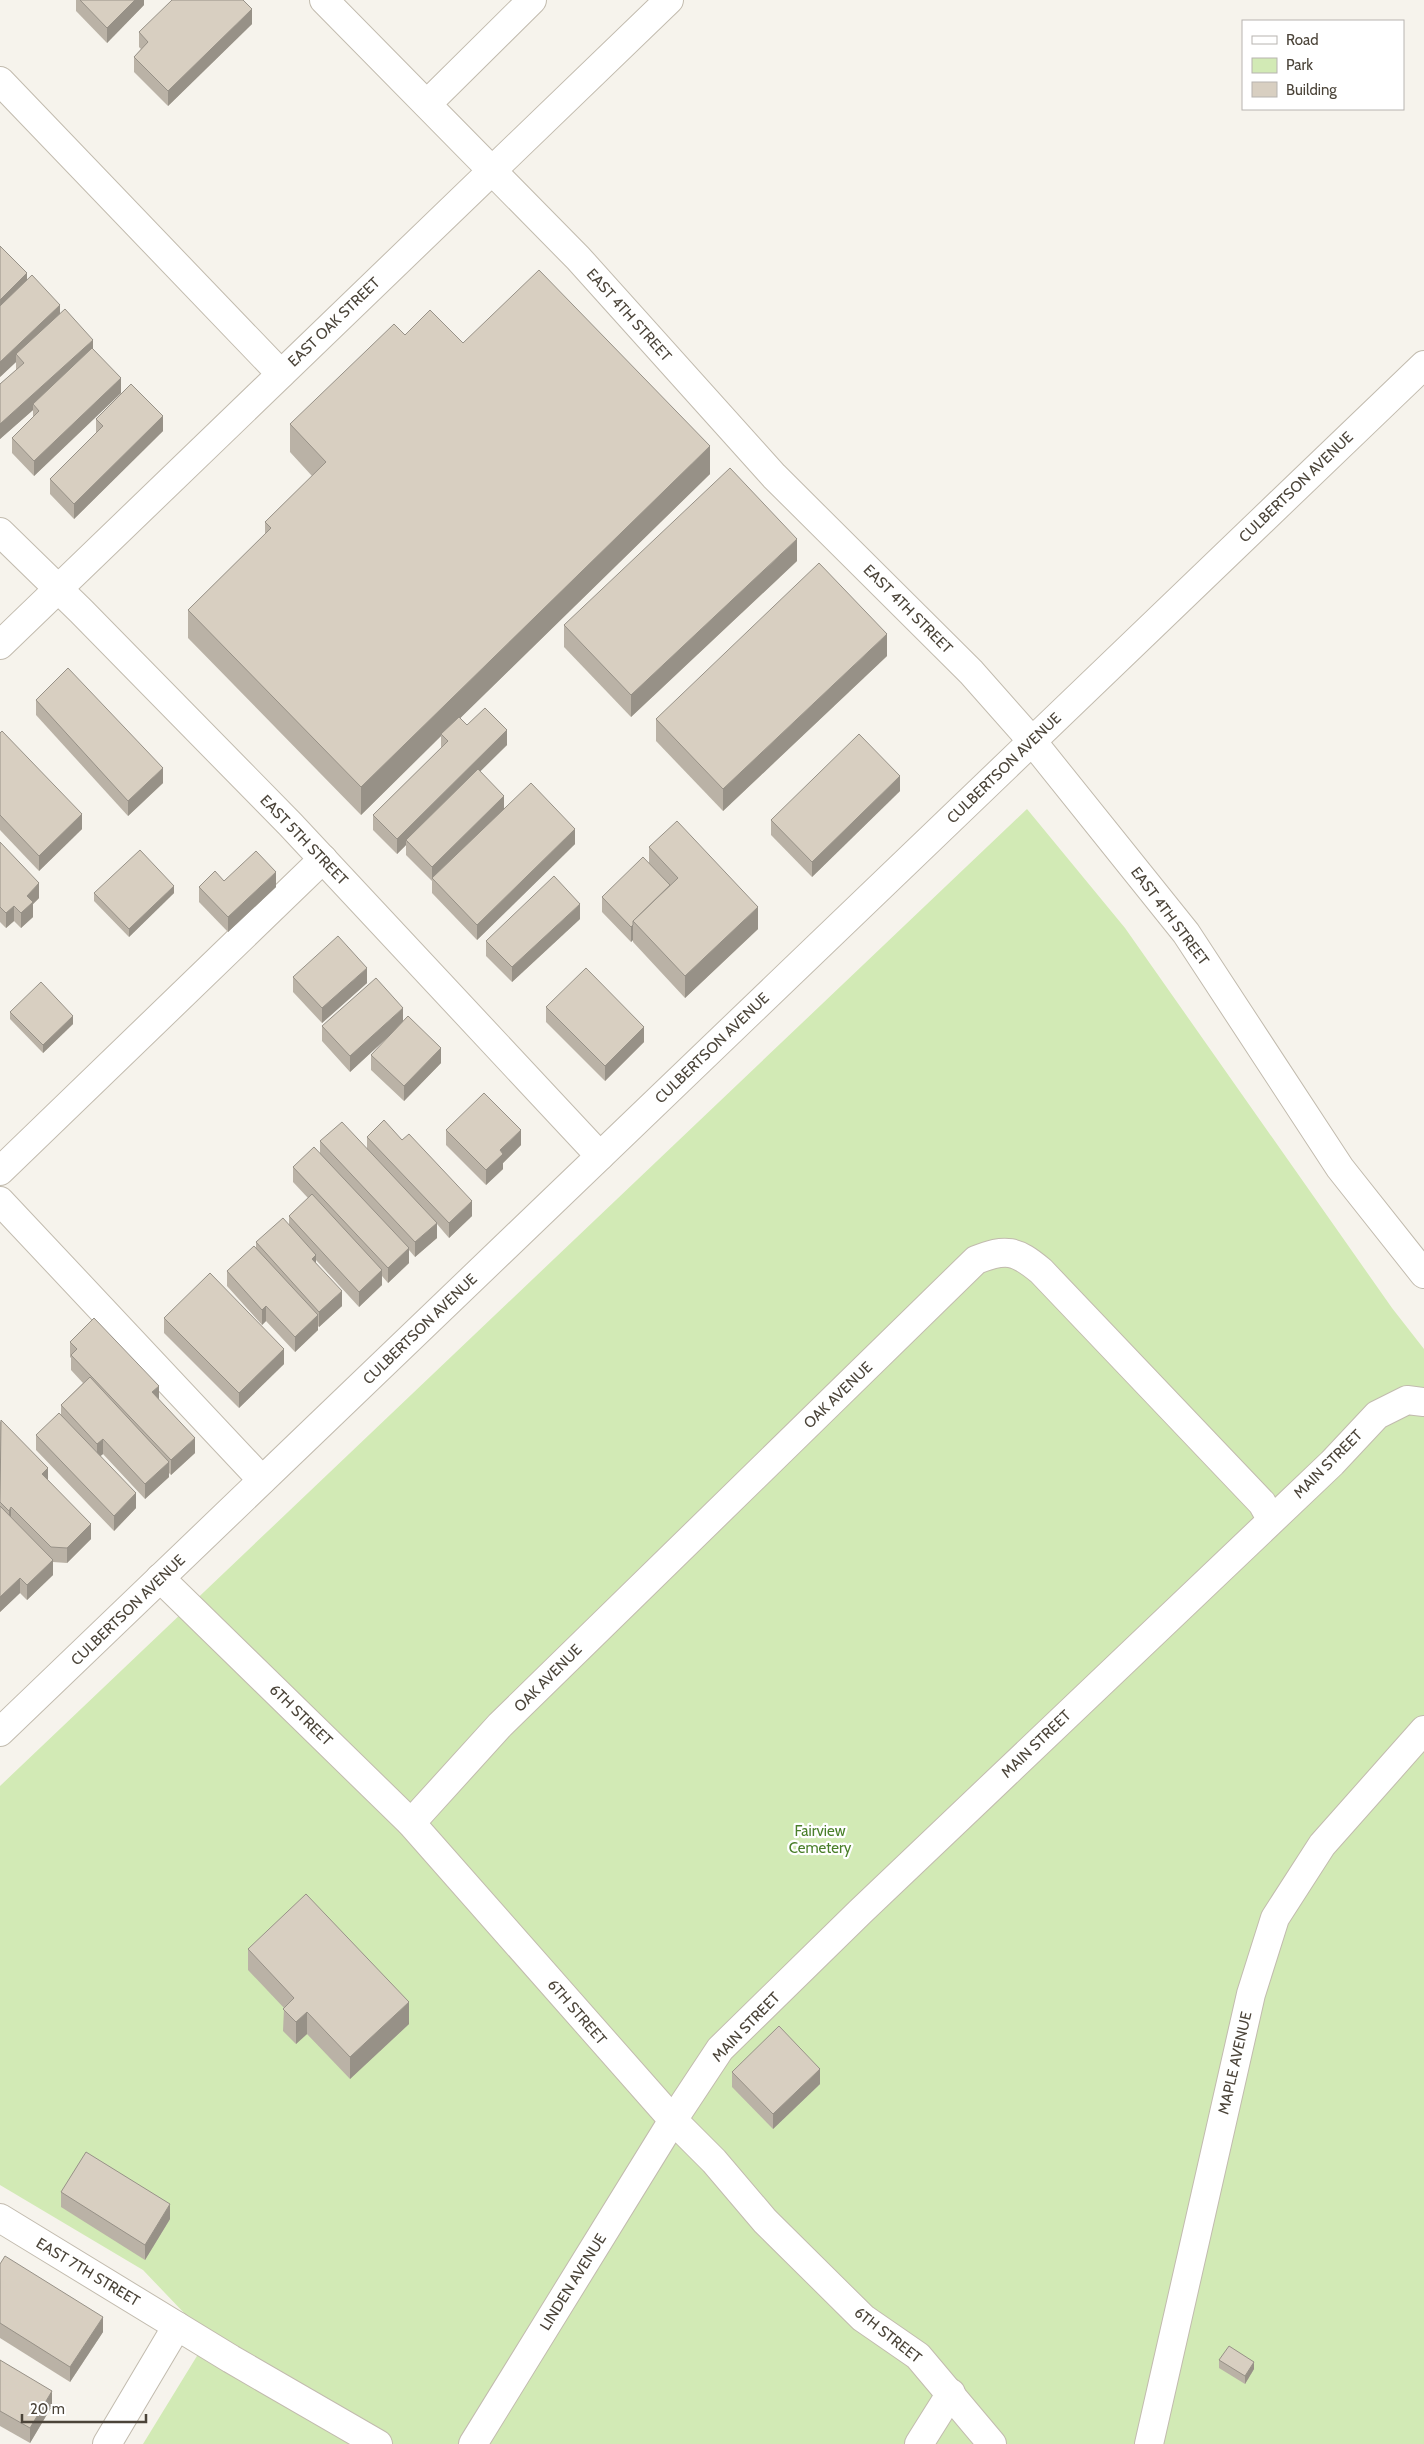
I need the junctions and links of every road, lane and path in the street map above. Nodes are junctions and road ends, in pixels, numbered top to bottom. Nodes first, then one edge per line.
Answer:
1 (324, 0) edge
2 (532, 0) edge
3 (669, 0) edge
4 (0, 81) edge
5 (427, 104) junction
6 (491, 172) junction
7 (1424, 365) edge
8 (281, 374) junction
9 (0, 532) edge
10 (58, 587) junction
11 (0, 645) edge
12 (1032, 741) junction
13 (323, 859) junction
14 (600, 1156) junction
15 (0, 1171) edge
16 (0, 1201) edge
17 (1424, 1274) edge
18 (1424, 1402) edge
19 (262, 1480) junction
20 (1271, 1519) junction
21 (160, 1578) junction
22 (1424, 1730) edge
23 (0, 1732) edge
24 (411, 1823) junction
25 (673, 2120) junction
26 (0, 2218) edge
27 (177, 2326) junction
28 (951, 2393) junction
29 (107, 2444) edge
30 (378, 2444) edge
31 (472, 2444) edge
32 (919, 2444) edge
33 (992, 2444) edge
34 (1149, 2444) edge

1 - 5 street, EAST 4TH STREET
2 - 5 street
3 - 6 street, EAST OAK STREET
4 - 8 street
5 - 6 street, EAST 4TH STREET
6 - 8 street, EAST OAK STREET
6 - 12 street, EAST 4TH STREET
7 - 12 street, CULBERTSON AVENUE
8 - 10 street, EAST OAK STREET
9 - 10 street, EAST 5TH STREET
10 - 11 street, EAST OAK STREET
10 - 13 street, EAST 5TH STREET
12 - 14 street, CULBERTSON AVENUE
12 - 17 street, EAST 4TH STREET
13 - 14 street, EAST 5TH STREET
13 - 15 street
14 - 19 street, CULBERTSON AVENUE
16 - 19 street
18 - 20 street, MAIN STREET
19 - 21 street, CULBERTSON AVENUE
20 - 24 street, OAK AVENUE
20 - 25 street, MAIN STREET
21 - 23 street, CULBERTSON AVENUE
21 - 24 street, 6TH STREET
22 - 34 street, MAPLE AVENUE
24 - 25 street, 6TH STREET
25 - 28 street, 6TH STREET
25 - 31 street, LINDEN AVENUE
26 - 27 street, EAST 7TH STREET
27 - 29 street
27 - 30 street, EAST 7TH STREET
28 - 32 street
28 - 33 street, 6TH STREET

